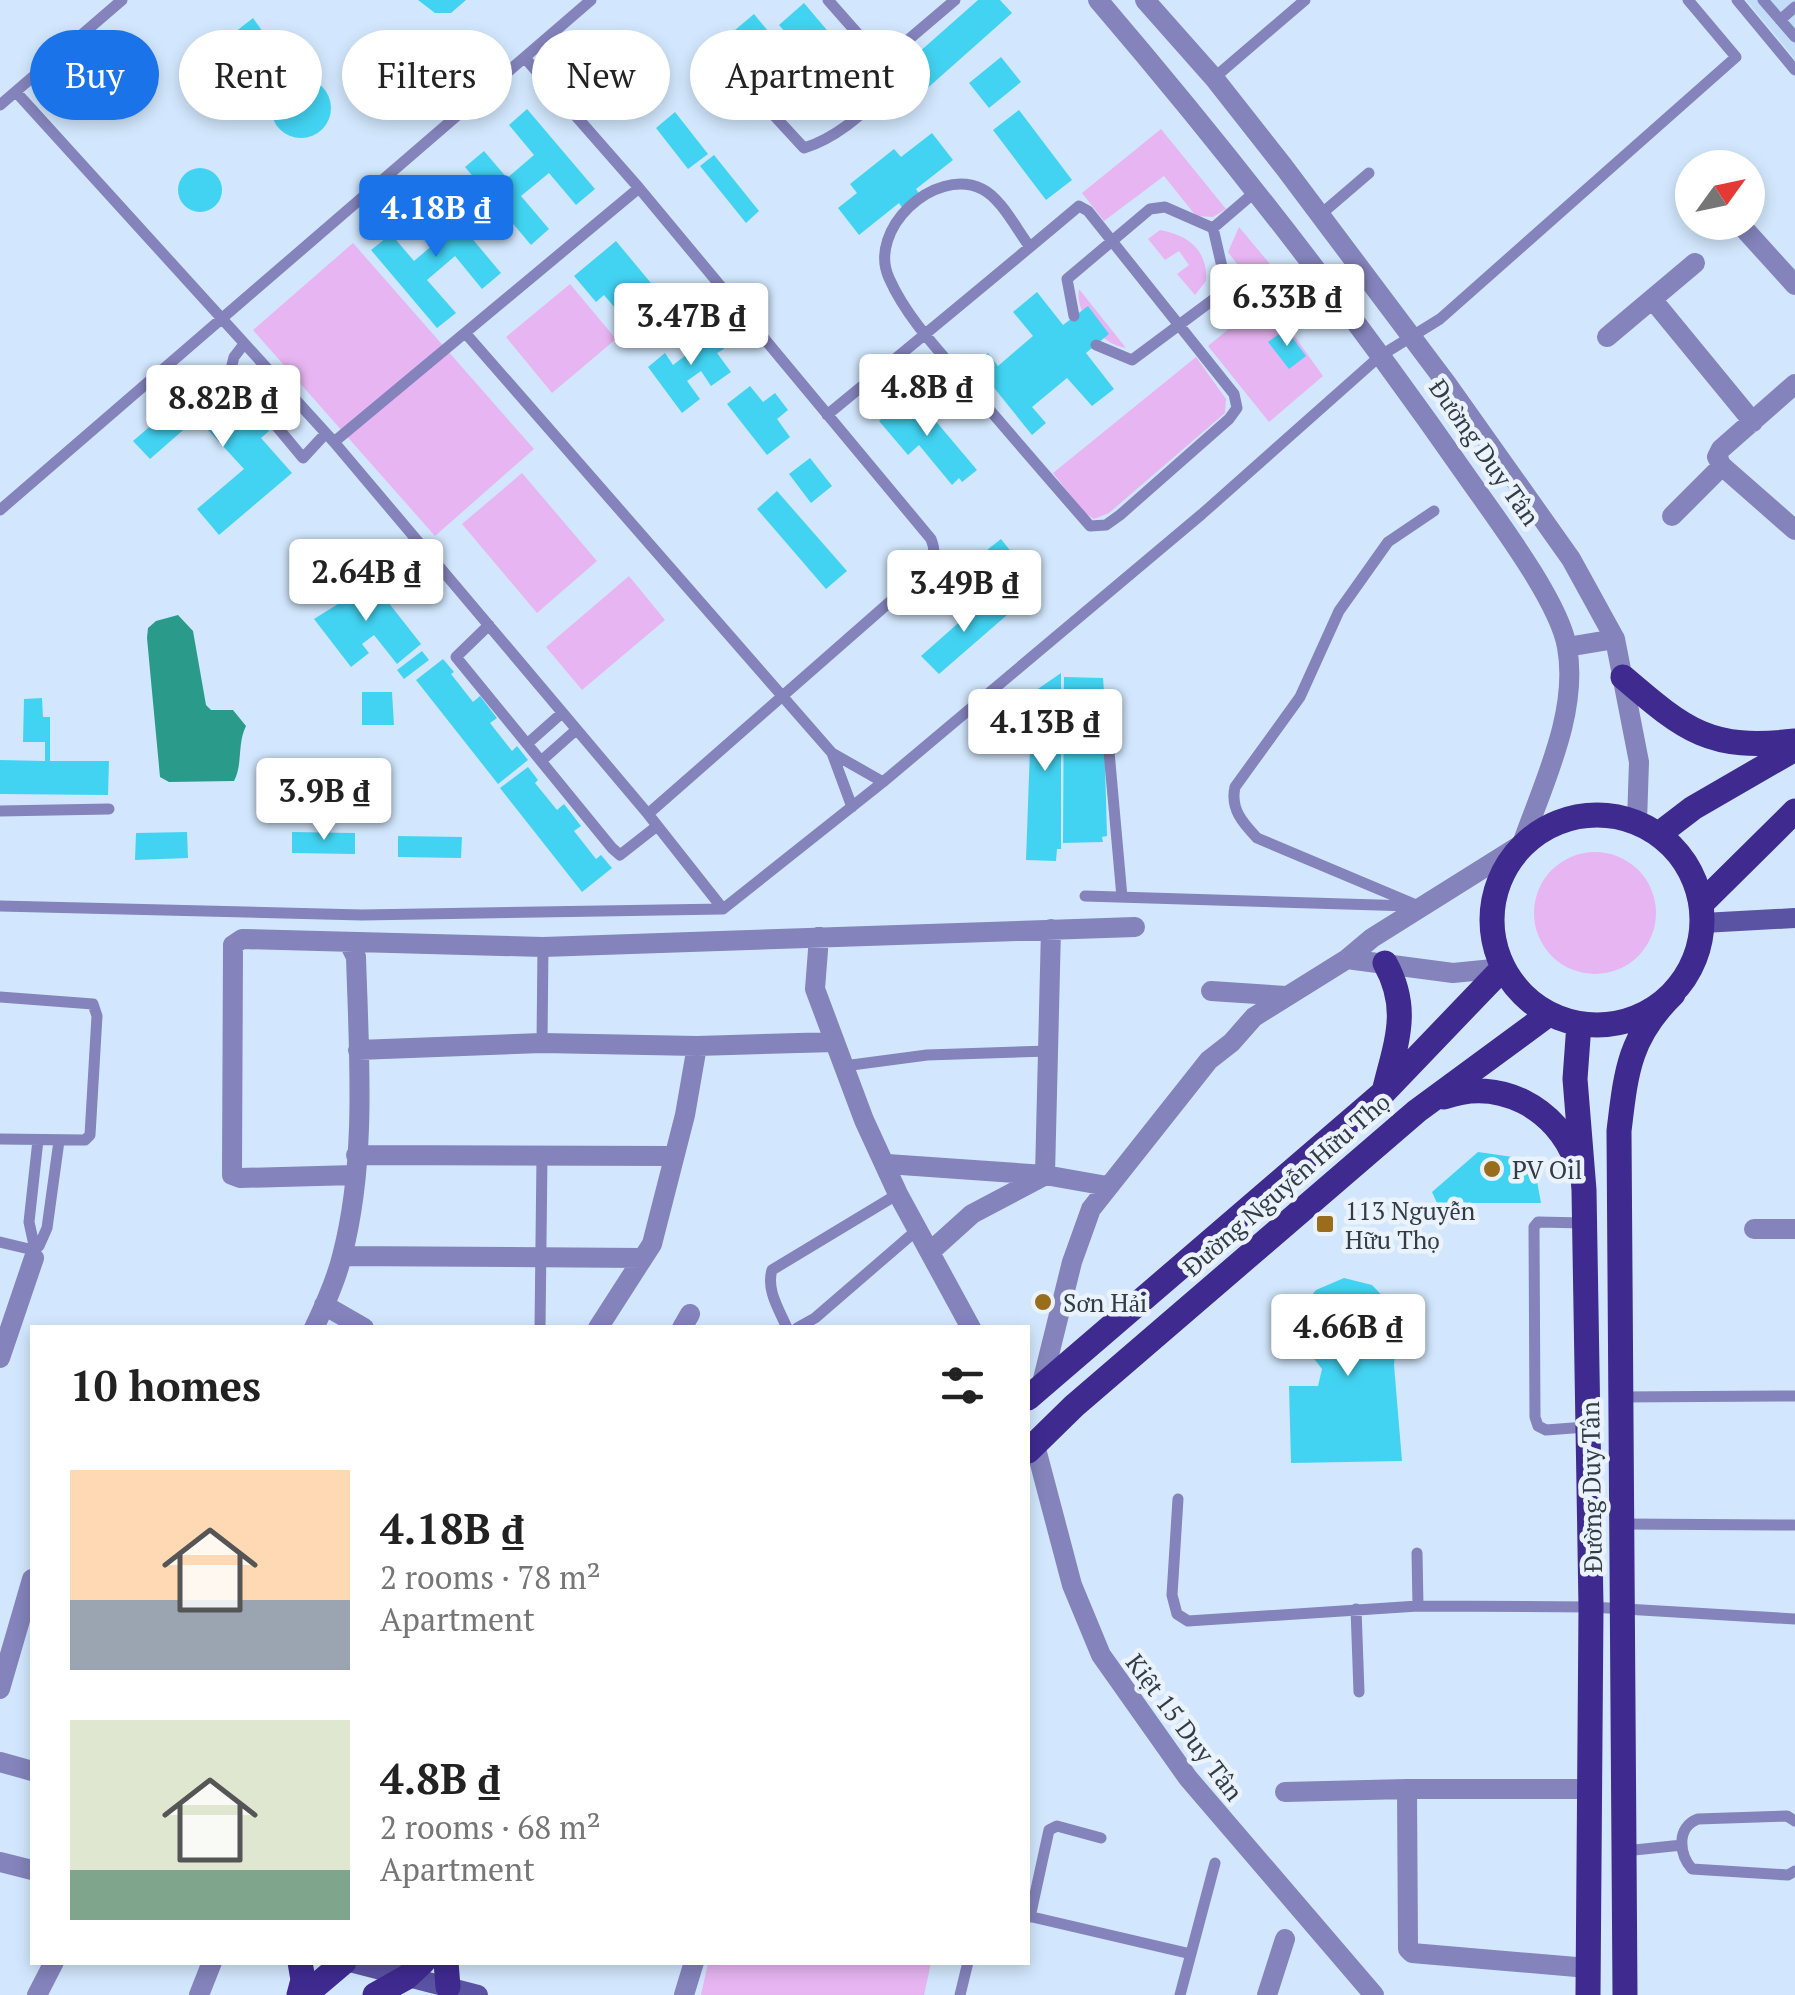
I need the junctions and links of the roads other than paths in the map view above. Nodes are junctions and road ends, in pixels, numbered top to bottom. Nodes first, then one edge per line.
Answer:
1 (122, 0) edge
2 (591, 0) edge
3 (828, 0) edge
4 (955, 0) edge
5 (1098, 0) edge
6 (1305, 0) edge
7 (1688, 0) edge
8 (1737, 0) edge
9 (1762, 0) edge
10 (1153, 2) edge
11 (1795, 7) edge
12 (1780, 20) junction
13 (854, 30) edge
14 (920, 30) edge
15 (1795, 37) edge
16 (524, 58) junction
17 (1795, 70) edge
18 (1214, 78) junction
19 (16, 92) junction
20 (0, 105) edge
21 (778, 120) edge
22 (855, 120) edge
23 (1369, 174) dead end
24 (639, 188) junction
25 (1255, 192) junction
26 (1320, 216) junction
27 (1213, 228) junction
28 (1111, 240) junction
29 (1754, 240) edge
30 (1030, 247) junction
31 (1695, 263) dead end
32 (1795, 285) edge
33 (1652, 299) junction
34 (1074, 316) dead end
35 (222, 318) junction
36 (1178, 324) junction
37 (925, 334) junction
38 (467, 335) junction
39 (1411, 336) junction
40 (1607, 337) dead end
41 (244, 344) junction
42 (1096, 345) dead end
43 (1380, 356) junction
44 (279, 382) junction
45 (1795, 384) edge
46 (296, 401) junction
47 (258, 404) junction
48 (828, 415) junction
49 (272, 420) junction
50 (1752, 422) junction
51 (330, 438) junction
52 (1722, 466) junction
53 (0, 510) edge
54 (1434, 512) dead end
55 (1672, 516) dead end
56 (1795, 530) edge
57 (489, 626) junction
58 (1615, 640) junction
59 (1567, 647) junction
60 (1623, 677) junction
61 (782, 696) junction
62 (562, 713) junction
63 (1106, 718) dead end
64 (576, 730) junction
65 (1795, 740) edge
66 (527, 744) junction
67 (1795, 749) edge
68 (832, 754) junction
69 (541, 761) junction
70 (883, 782) junction
71 (852, 807) junction
72 (108, 809) dead end
73 (0, 811) edge
74 (1795, 811) edge
75 (648, 814) junction
76 (657, 826) junction
77 (1648, 828) junction
78 (1522, 844) junction
79 (1085, 896) dead end
80 (1122, 897) junction
81 (0, 906) edge
82 (1421, 906) junction
83 (723, 909) junction
84 (1702, 913) junction
85 (1795, 918) edge
86 (1135, 927) dead end
87 (1050, 929) junction
88 (819, 937) junction
89 (350, 943) junction
90 (543, 947) junction
91 (1347, 959) junction
92 (1384, 962) junction
93 (1503, 968) junction
94 (1212, 991) dead end
95 (1673, 994) junction
96 (1286, 996) junction
97 (0, 997) edge
98 (1550, 1014) junction
99 (1579, 1024) junction
100 (835, 1042) junction
101 (542, 1043) junction
102 (697, 1046) junction
103 (358, 1050) junction
104 (1048, 1051) junction
105 (844, 1066) junction
106 (1384, 1092) junction
107 (1417, 1111) junction
108 (0, 1139) edge
109 (38, 1140) junction
110 (59, 1141) junction
111 (542, 1156) junction
112 (672, 1156) junction
113 (887, 1164) junction
114 (356, 1165) junction
115 (1046, 1175) junction
116 (1106, 1186) junction
117 (1584, 1190) junction
118 (898, 1194) junction
119 (1584, 1223) junction
120 (1754, 1228) dead end
121 (1795, 1228) edge
122 (917, 1230) junction
123 (0, 1242) edge
124 (34, 1250) junction
125 (932, 1251) junction
126 (342, 1256) junction
127 (644, 1258) junction
128 (540, 1260) junction
129 (324, 1305) junction
130 (315, 1325) edge
131 (359, 1325) edge
132 (540, 1325) edge
133 (600, 1325) edge
134 (787, 1325) edge
135 (802, 1325) edge
136 (969, 1325) edge
137 (0, 1358) edge
138 (1034, 1393) edge
139 (1795, 1396) edge
140 (1620, 1397) junction
141 (1586, 1428) junction
142 (1032, 1448) edge
143 (1178, 1499) dead end
144 (1623, 1524) junction
145 (1792, 1525) dead end
146 (1417, 1552) dead end
147 (30, 1586) edge
148 (1418, 1606) junction
149 (1591, 1607) junction
150 (1356, 1609) junction
151 (1622, 1610) junction
152 (1795, 1619) edge
153 (0, 1690) edge
154 (1359, 1692) dead end
155 (0, 1762) edge
156 (30, 1770) edge
157 (1590, 1789) junction
158 (1407, 1790) junction
159 (1285, 1792) dead end
160 (1795, 1821) edge
161 (1101, 1838) dead end
162 (1682, 1845) junction
163 (1625, 1851) junction
164 (0, 1862) edge
165 (1215, 1863) dead end
166 (30, 1870) edge
167 (1795, 1871) edge
168 (1030, 1913) edge
169 (1030, 1917) edge
170 (1285, 1939) dead end
171 (1191, 1954) junction
172 (52, 1965) edge
173 (211, 1965) edge
174 (300, 1965) edge
175 (343, 1965) edge
176 (372, 1965) edge
177 (693, 1965) edge
178 (967, 1965) edge
179 (1588, 1968) junction
180 (415, 1970) edge
181 (449, 1983) edge
182 (1274, 1993) edge
183 (37, 1995) edge
184 (200, 1995) edge
185 (302, 1995) edge
186 (374, 1995) edge
187 (478, 1995) edge
188 (684, 1995) edge
189 (960, 1995) edge
190 (1180, 1995) edge
191 (1374, 1995) edge
192 (1588, 1995) edge
193 (1625, 1995) edge

1 - 19 lane
2 - 16 lane
3 - 13 lane
4 - 14 lane
5 - 25 street, Đường Duy Tân
6 - 18 lane
7 - 39 lane
8 - 17 lane
9 - 12 lane
10 - 18 street, Đường Duy Tân
11 - 12 lane
12 - 15 lane
16 - 24 lane
16 - 35 lane
18 - 26 street, Đường Duy Tân
19 - 20 lane
19 - 35 lane
21 - 22 lane
23 - 26 lane
24 - 38 lane
24 - 48 lane
25 - 27 lane
25 - 43 street, Đường Duy Tân
26 - 39 street, Đường Duy Tân
27 - 28 lane
27 - 36 lane
28 - 30 lane
28 - 34 lane
28 - 36 lane
29 - 32 street
30 - 37 lane
30 - 37 lane
31 - 33 street
33 - 40 street
33 - 50 street
35 - 41 lane
35 - 53 lane
36 - 37 lane
36 - 42 lane
37 - 48 lane
38 - 51 lane
38 - 61 lane
39 - 43 lane
39 - 58 street, Đường Duy Tân
41 - 44 lane
41 - 47 lane
43 - 59 street, Đường Duy Tân
43 - 70 lane
44 - 46 lane
44 - 47 lane
45 - 50 street
46 - 49 lane
46 - 51 lane
47 - 49 lane
48 - 61 lane
49 - 51 lane
50 - 52 street
51 - 57 lane
52 - 55 street
52 - 56 street
54 - 82 lane
57 - 62 lane
57 - 66 lane
58 - 59 street
58 - 60 street, Đường Duy Tân
59 - 78 street, Đường Duy Tân
60 - 65 main road
60 - 77 street, Đường Duy Tân
61 - 68 lane
61 - 75 lane
62 - 64 lane
62 - 66 lane
63 - 80 lane
64 - 69 lane
64 - 75 lane
66 - 69 lane
67 - 77 main road
68 - 70 lane
68 - 71 lane
69 - 76 lane
70 - 71 lane
71 - 83 lane
72 - 73 lane
74 - 84 main road
75 - 76 lane
76 - 83 lane
77 - 78 main road
77 - 84 main road
78 - 82 street
78 - 93 main road
79 - 80 lane
80 - 82 lane
81 - 83 lane
82 - 91 street
84 - 85 main road
84 - 95 main road
86 - 87 street
87 - 88 street
87 - 104 street
88 - 90 street
88 - 100 street
89 - 90 street
89 - 103 street
89 - 114 street
90 - 101 lane
91 - 92 street
91 - 96 street
92 - 93 street
92 - 106 main road
93 - 98 main road
93 - 106 main road, Đường Nguyễn Hữu Thọ
94 - 96 street
95 - 99 main road
95 - 140 main road, Đường Duy Tân
96 - 116 street
97 - 110 lane
98 - 99 main road
98 - 107 main road, Đường Nguyễn Hữu Thọ
99 - 117 main road, Đường Duy Tân
100 - 102 street
100 - 105 street
101 - 102 street
101 - 103 street
102 - 112 street
103 - 114 street
104 - 105 lane
104 - 115 street
105 - 113 street
106 - 138 main road, Đường Nguyễn Hữu Thọ
107 - 117 main road
107 - 142 main road, Đường Nguyễn Hữu Thọ
108 - 109 lane
109 - 110 lane
109 - 124 lane
110 - 124 lane
111 - 112 street
111 - 114 street
111 - 128 lane
112 - 127 street
113 - 115 street
113 - 118 street
114 - 126 street
115 - 116 street
115 - 125 street
116 - 138 street
117 - 119 main road, Đường Duy Tân
118 - 122 street
118 - 134 lane
119 - 141 main road, Đường Duy Tân
119 - 141 lane
120 - 121 street
122 - 125 street
122 - 135 lane
123 - 124 lane
124 - 137 street
125 - 136 street
126 - 128 street
126 - 129 street
127 - 128 street
127 - 133 street
128 - 132 lane
129 - 130 street
129 - 131 street
139 - 140 lane
140 - 144 main road, Đường Duy Tân
141 - 149 main road, Đường Duy Tân
142 - 191 street, Kiệt 15 Duy Tân
143 - 150 lane
144 - 145 lane
144 - 151 main road, Đường Duy Tân
146 - 148 lane
147 - 153 street
148 - 149 lane
148 - 150 lane
149 - 151 lane
149 - 157 main road, Đường Duy Tân
150 - 154 lane
151 - 152 lane
151 - 163 main road, Đường Duy Tân
155 - 156 street
157 - 158 street
157 - 179 main road, Đường Duy Tân
158 - 159 street
158 - 179 street
160 - 162 lane
161 - 168 lane
162 - 163 lane
162 - 167 lane
163 - 193 main road, Đường Duy Tân
164 - 166 street
165 - 171 lane
169 - 171 lane
170 - 182 street
171 - 190 lane
172 - 183 street
173 - 184 street
174 - 185 main road
175 - 185 main road
176 - 180 main road
177 - 188 street
178 - 189 lane
179 - 192 main road, Đường Duy Tân
180 - 181 main road
180 - 186 main road
181 - 187 main road

